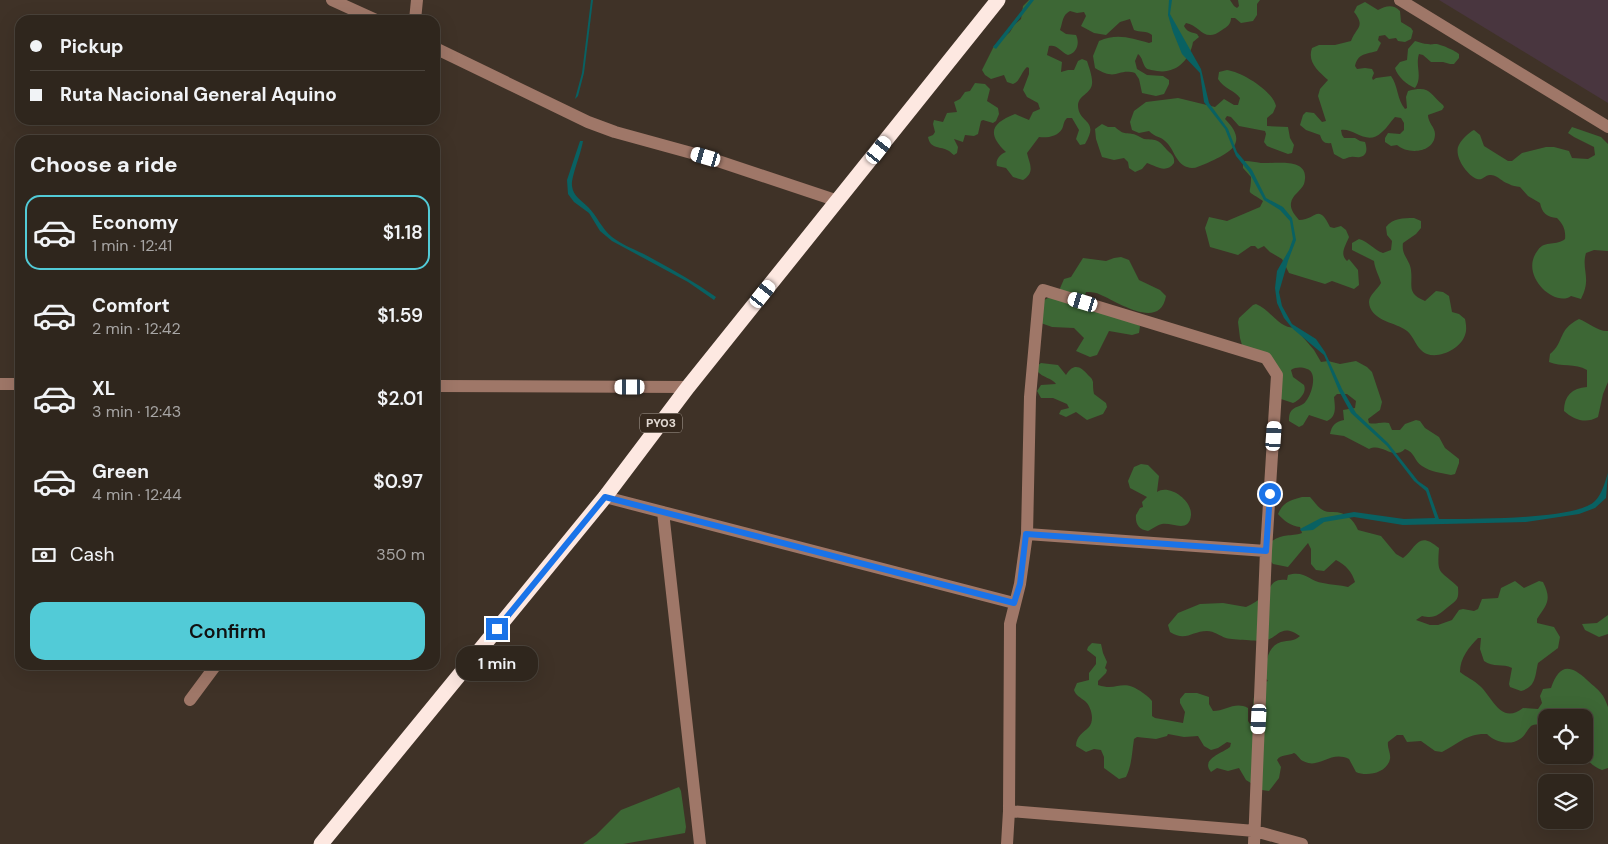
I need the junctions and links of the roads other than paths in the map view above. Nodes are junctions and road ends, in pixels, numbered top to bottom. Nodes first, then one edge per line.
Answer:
1 (332, 0) edge
2 (417, 0) edge
3 (998, 0) edge
4 (1400, 0) edge
5 (365, 15) edge
6 (416, 15) edge
7 (440, 50) edge
8 (1608, 127) edge
9 (838, 200) junction
10 (0, 384) edge
11 (15, 384) edge
12 (440, 386) edge
13 (688, 387) junction
14 (605, 497) junction
15 (663, 512) junction
16 (1026, 534) junction
17 (1266, 551) junction
18 (1014, 603) junction
19 (212, 670) edge
20 (190, 700) dead end
21 (1009, 811) junction
22 (1254, 838) edge
23 (322, 844) edge
24 (700, 844) edge
25 (1007, 844) edge
26 (1302, 844) edge

1 - 5 street
2 - 6 street
3 - 9 highway, PY03
4 - 8 street
7 - 9 street
9 - 13 highway, PY03
10 - 11 street
12 - 13 street
13 - 14 highway, PY03
14 - 15 street
14 - 23 highway, PY03
15 - 18 street
15 - 24 street
16 - 17 street
16 - 17 street
16 - 18 street
17 - 22 street
18 - 21 street
19 - 20 street
21 - 22 street
21 - 25 street
22 - 26 street

